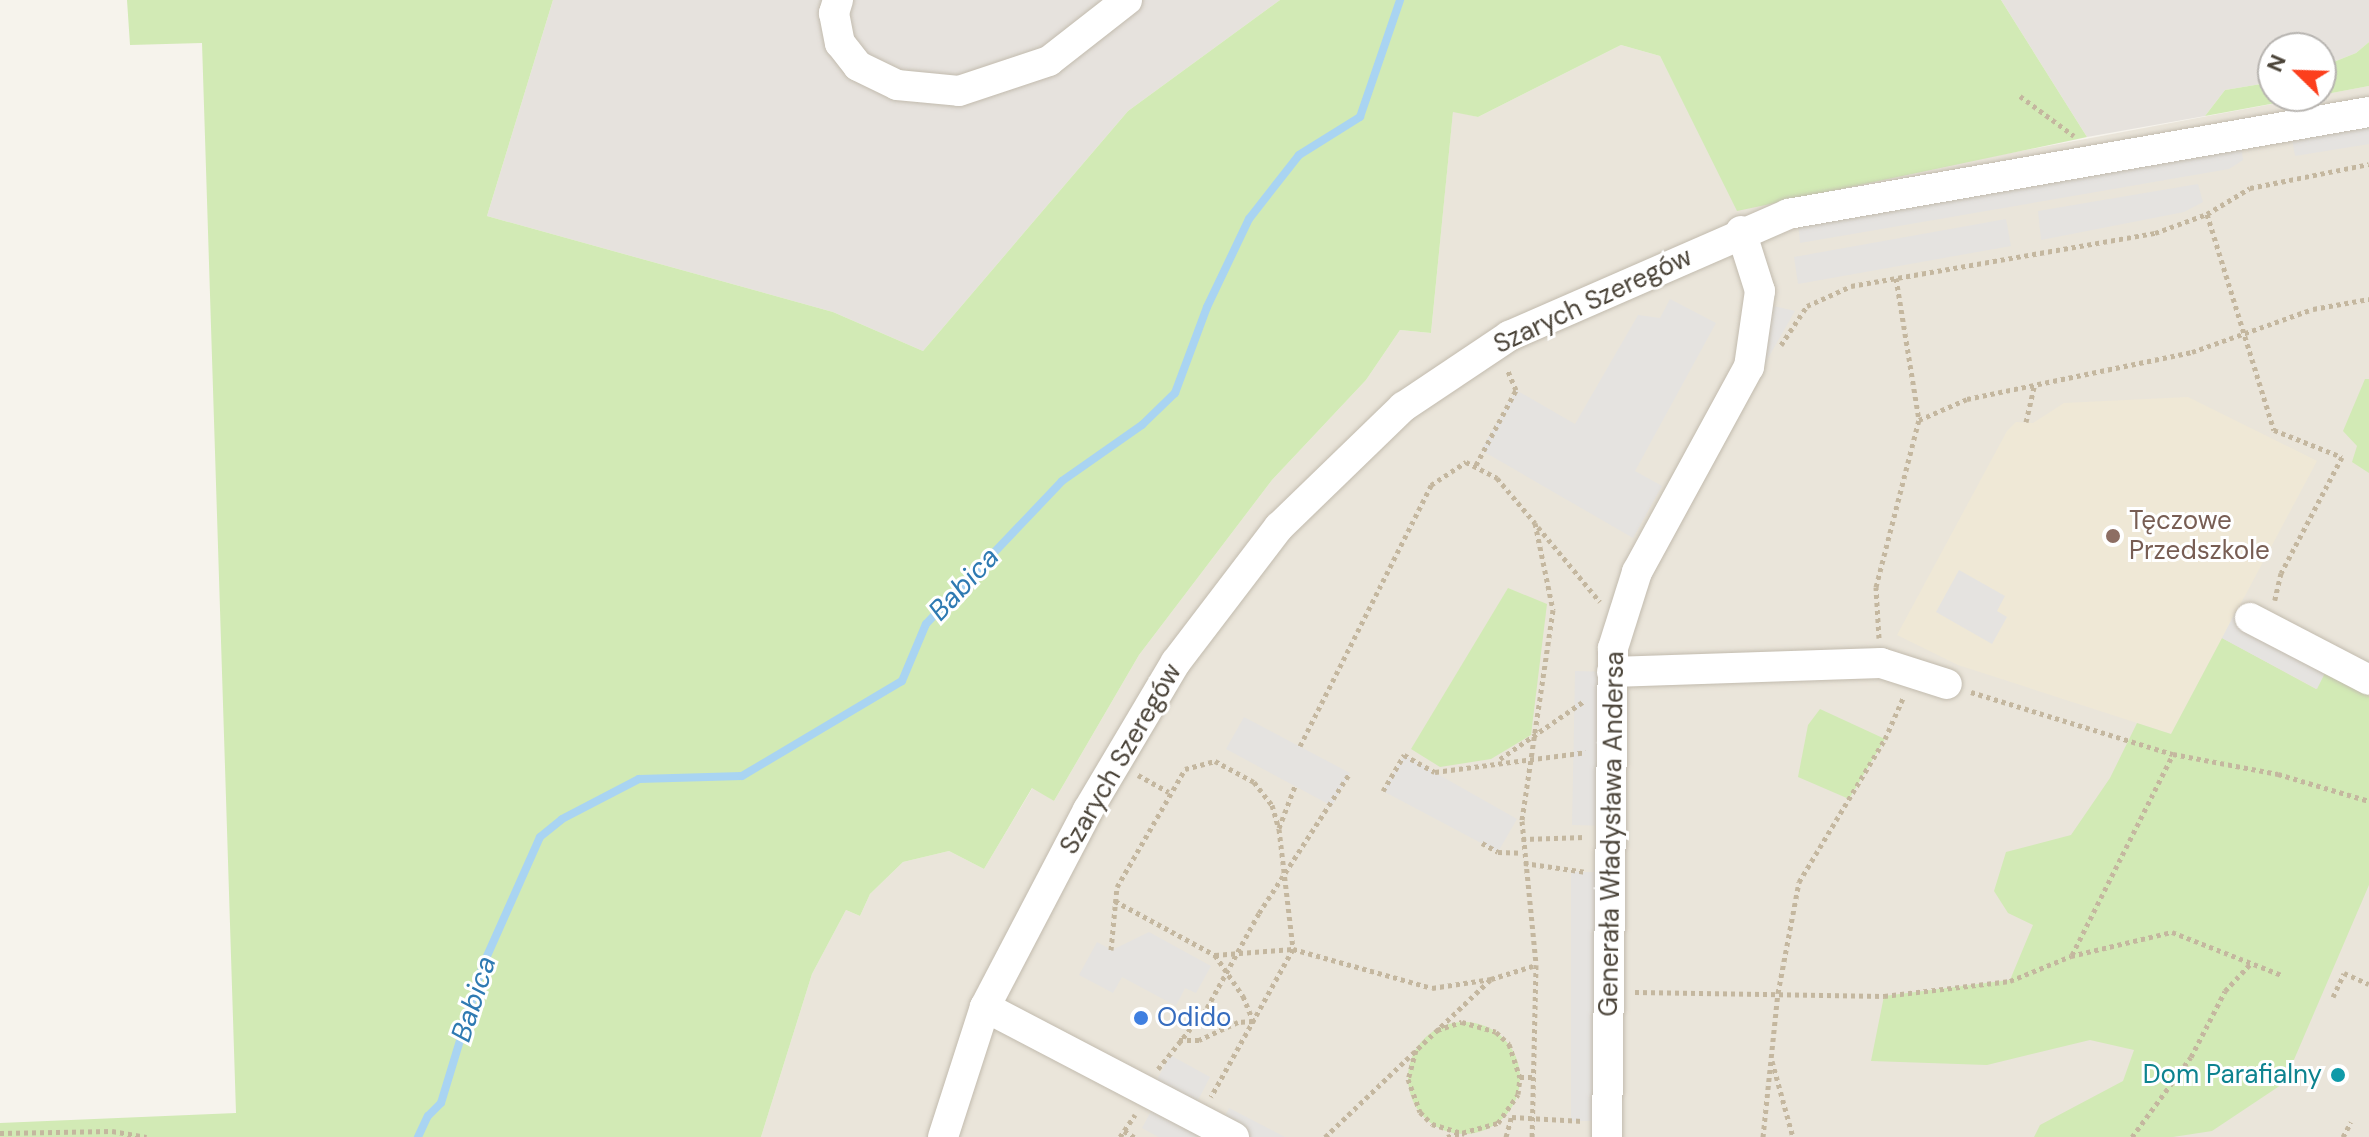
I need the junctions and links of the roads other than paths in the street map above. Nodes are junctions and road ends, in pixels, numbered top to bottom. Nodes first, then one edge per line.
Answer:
1 (838, 0) edge
2 (1127, 0) edge
3 (2369, 112) edge
4 (1741, 231) junction
5 (2264, 616) road end
6 (1612, 678) junction
7 (2369, 680) edge
8 (1947, 684) road end
9 (985, 1007) junction
10 (1608, 1129) edge
11 (943, 1137) edge
12 (1234, 1137) edge

1 - 2 street
3 - 4 street, Szarych Szeregów
4 - 6 street, Generała Władysława Andersa
4 - 9 street, Szarych Szeregów
5 - 7 street
6 - 8 street
6 - 10 street, Generała Władysława Andersa
9 - 11 street, Szarych Szeregów
9 - 12 street

